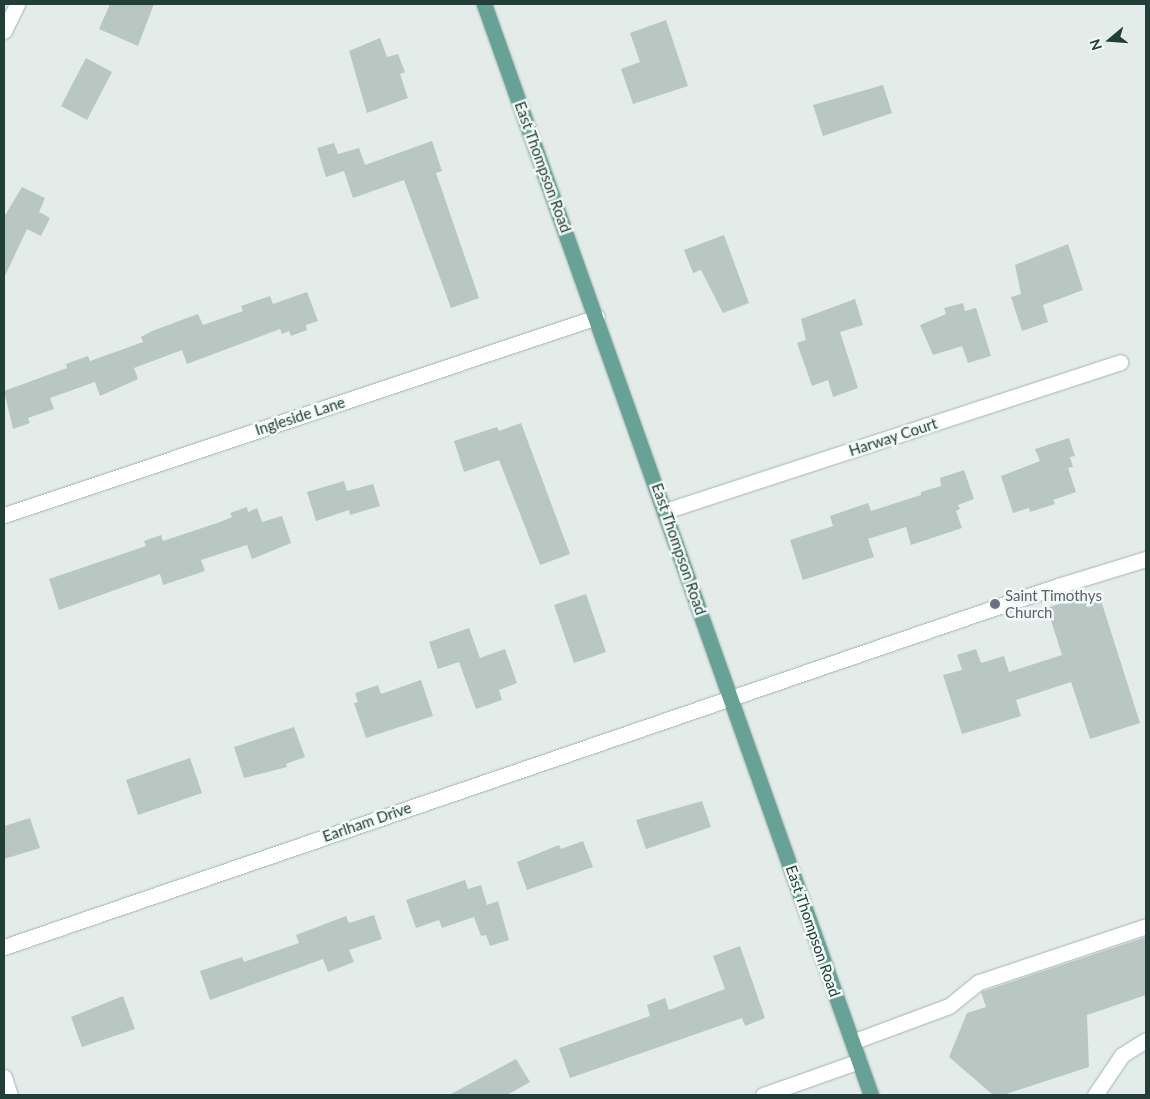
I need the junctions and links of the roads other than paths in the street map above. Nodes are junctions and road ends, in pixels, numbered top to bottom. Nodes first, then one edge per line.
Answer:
1 (17, 4) edge
2 (484, 4) edge
3 (4, 31) edge
4 (597, 317) junction
5 (1120, 362) dead end
6 (665, 511) junction
7 (4, 514) edge
8 (1146, 560) edge
9 (731, 698) junction
10 (1146, 926) edge
11 (4, 947) edge
12 (1146, 1040) edge
13 (852, 1042) junction
14 (858, 1061) junction
15 (4, 1077) edge
16 (10, 1095) edge
17 (763, 1095) edge
18 (871, 1095) edge
19 (1095, 1095) edge

1 - 3 street
2 - 4 main road, East Thompson Road
4 - 6 main road, East Thompson Road
4 - 7 street, Ingleside Lane
5 - 6 street, Harway Court
6 - 9 main road, East Thompson Road
8 - 9 street, Earlham Drive
9 - 11 street, Earlham Drive
9 - 13 main road, East Thompson Road
10 - 13 street
12 - 19 street
13 - 14 main road, East Thompson Road
14 - 17 street
14 - 18 main road, East Thompson Road
15 - 16 street

